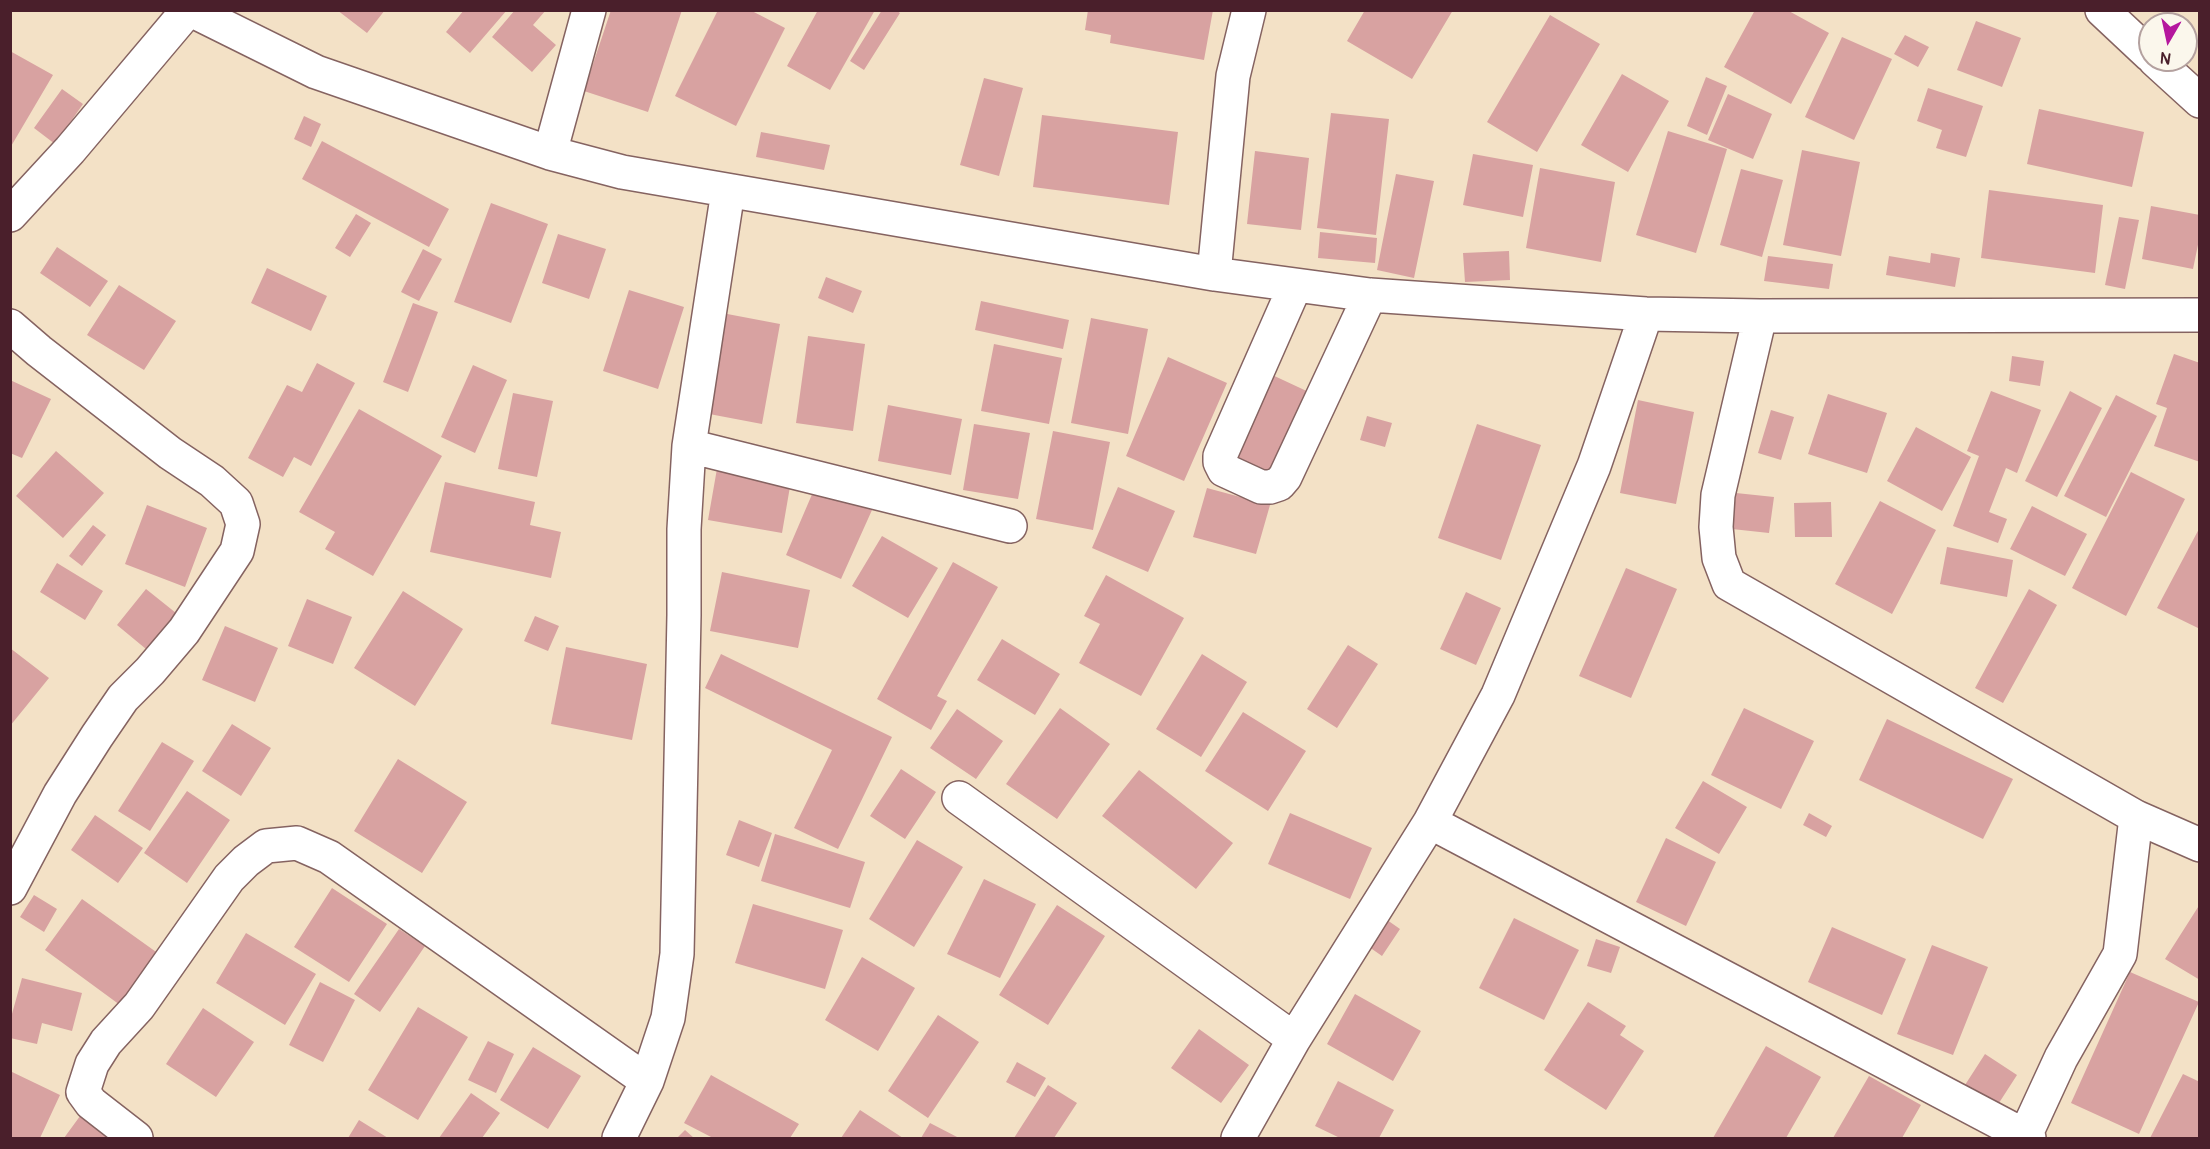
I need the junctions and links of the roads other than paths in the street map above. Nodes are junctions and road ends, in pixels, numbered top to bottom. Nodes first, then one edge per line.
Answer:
1 (190, 10) edge
2 (589, 10) edge
3 (1249, 10) edge
4 (2102, 10) edge
5 (2138, 44) edge
6 (2168, 72) edge
7 (2199, 101) edge
8 (550, 153) junction
9 (728, 191) junction
10 (10, 215) edge
11 (1214, 274) junction
12 (1295, 286) junction
13 (1370, 295) junction
14 (1646, 314) junction
15 (2199, 315) edge
16 (1760, 316) junction
17 (10, 326) edge
18 (689, 446) junction
19 (1010, 526) dead end
20 (959, 798) dead end
21 (2136, 818) junction
22 (1430, 822) junction
23 (2199, 846) edge
24 (10, 888) edge
25 (1294, 1039) junction
26 (647, 1082) junction
27 (2027, 1137) edge
28 (136, 1138) edge
29 (619, 1138) edge
30 (1238, 1138) edge

1 - 8 street
1 - 10 street
2 - 8 street
3 - 11 street
4 - 5 street
6 - 7 street
8 - 9 street
9 - 11 street
9 - 18 street
11 - 12 street
12 - 13 street
12 - 13 street
13 - 14 street
14 - 16 street
14 - 22 street
15 - 16 street
16 - 21 street
17 - 24 street
18 - 19 street
18 - 26 street
20 - 25 street
21 - 23 street
21 - 27 street
22 - 25 street
22 - 27 street
25 - 30 street
26 - 28 street
26 - 29 street

